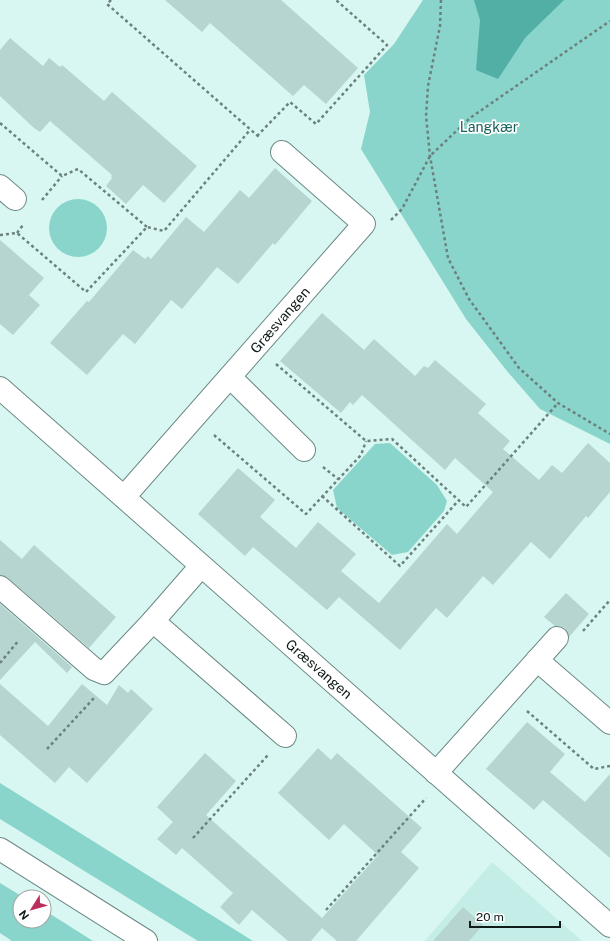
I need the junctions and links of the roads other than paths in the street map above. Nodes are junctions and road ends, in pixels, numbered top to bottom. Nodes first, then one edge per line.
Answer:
1 (282, 152) road end
2 (230, 377) junction
3 (0, 388) edge
4 (304, 450) dead end
5 (124, 497) junction
6 (201, 566) junction
7 (0, 587) edge
8 (153, 621) junction
9 (557, 638) road end
10 (537, 660) junction
11 (610, 723) edge
12 (285, 736) road end
13 (440, 776) junction
14 (0, 849) edge
15 (610, 926) edge
16 (146, 941) edge

1 - 2 street, Græsvangen
2 - 4 street
2 - 5 street, Græsvangen
3 - 5 street, Græsvangen
5 - 6 street, Græsvangen
6 - 8 street
6 - 13 street, Græsvangen
7 - 8 street
8 - 12 street
9 - 10 street
10 - 11 street
10 - 13 street
13 - 15 street, Græsvangen
14 - 16 street

